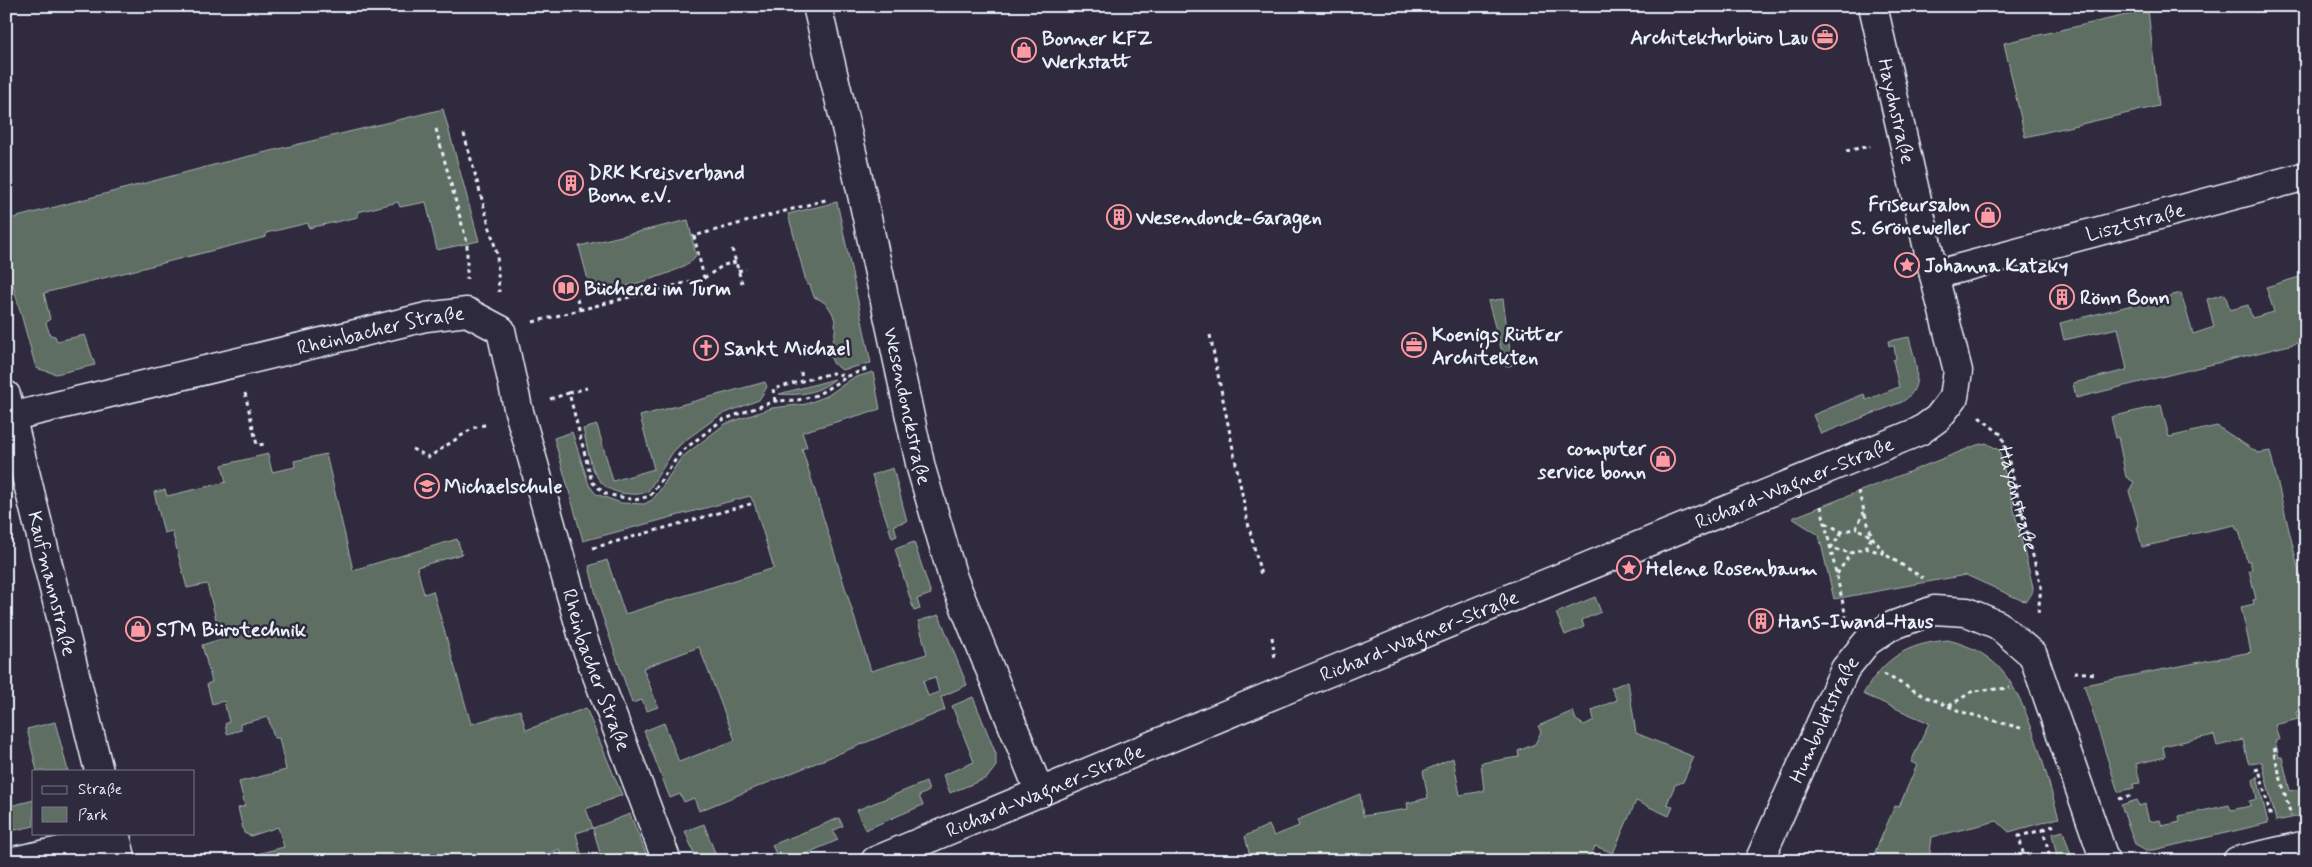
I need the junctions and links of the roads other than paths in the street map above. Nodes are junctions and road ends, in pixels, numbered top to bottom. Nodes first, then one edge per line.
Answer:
1 (818, 6) edge
2 (1873, 6) edge
3 (2306, 176) edge
4 (1934, 276) junction
5 (1954, 397) joint
6 (8, 410) edge
7 (99, 770) edge
8 (1040, 792) junction
9 (118, 844) edge
10 (2294, 848) edge
11 (936, 849) edge
12 (14, 861) edge
13 (667, 861) edge
14 (875, 861) edge
15 (1758, 861) edge
16 (2105, 861) edge
17 (2237, 861) edge

1 - 8 street, Wesendonckstraße
2 - 4 street, Haydnstraße
3 - 4 street, Lisztstraße
4 - 5 street, Haydnstraße
5 - 8 street, Richard-Wagner-Straße
6 - 7 street, Kaufmannstraße
6 - 13 street, Rheinbacher Straße
8 - 11 street, Richard-Wagner-Straße
9 - 12 street
10 - 17 street
11 - 14 street, Richard-Wagner-Straße
15 - 16 street, Humboldtstraße

